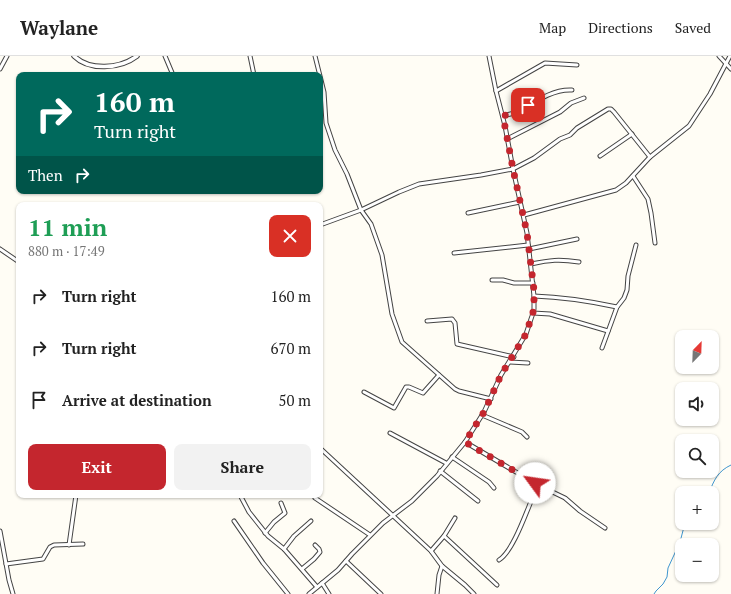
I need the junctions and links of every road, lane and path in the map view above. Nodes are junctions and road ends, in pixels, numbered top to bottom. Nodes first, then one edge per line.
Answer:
1 (7, 56) edge
2 (74, 56) edge
3 (137, 56) edge
4 (165, 56) edge
5 (250, 56) edge
6 (316, 56) edge
7 (489, 56) edge
8 (719, 56) edge
9 (730, 56) edge
10 (726, 63) junction
11 (577, 65) dead end
12 (0, 69) edge
13 (731, 69) edge
14 (172, 72) edge
15 (253, 72) edge
16 (320, 72) edge
17 (323, 88) edge
18 (572, 90) dead end
19 (496, 91) junction
20 (584, 98) dead end
21 (503, 116) junction
22 (632, 134) junction
23 (508, 139) junction
24 (600, 156) dead end
25 (650, 157) junction
26 (513, 169) junction
27 (633, 176) junction
28 (520, 202) junction
29 (362, 210) junction
30 (468, 213) dead end
31 (524, 215) junction
32 (323, 224) edge
33 (578, 239) dead end
34 (655, 243) dead end
35 (528, 245) junction
36 (636, 245) dead end
37 (0, 249) edge
38 (529, 249) junction
39 (454, 253) dead end
40 (16, 260) edge
41 (579, 262) dead end
42 (531, 264) junction
43 (492, 280) dead end
44 (533, 283) junction
45 (534, 296) junction
46 (617, 307) junction
47 (533, 312) junction
48 (427, 321) dead end
49 (608, 331) junction
50 (602, 348) dead end
51 (514, 356) junction
52 (510, 362) junction
53 (528, 362) dead end
54 (439, 376) junction
55 (364, 392) dead end
56 (491, 399) junction
57 (482, 415) junction
58 (390, 433) dead end
59 (527, 437) dead end
60 (465, 442) junction
61 (323, 452) edge
62 (452, 457) junction
63 (446, 464) junction
64 (440, 471) junction
65 (538, 485) junction
66 (494, 488) dead end
67 (76, 498) edge
68 (242, 498) edge
69 (315, 498) dead end
70 (478, 501) dead end
71 (281, 504) dead end
72 (393, 515) junction
73 (455, 518) dead end
74 (234, 521) dead end
75 (311, 521) dead end
76 (605, 528) dead end
77 (0, 531) edge
78 (265, 533) junction
79 (370, 535) junction
80 (444, 536) junction
81 (83, 544) dead end
82 (69, 545) junction
83 (315, 545) dead end
84 (284, 549) junction
85 (431, 551) junction
86 (499, 560) dead end
87 (346, 561) junction
88 (6, 564) junction
89 (442, 566) junction
90 (302, 569) junction
91 (322, 583) junction
92 (497, 585) dead end
93 (317, 587) junction
94 (13, 594) edge
95 (288, 594) edge
96 (309, 594) edge
97 (329, 594) edge
98 (381, 594) edge
99 (437, 594) edge
100 (474, 594) edge

1 - 12 street
2 - 3 street
4 - 14 street
5 - 15 street
6 - 16 street
7 - 19 street
8 - 10 street
9 - 10 street
10 - 13 street
10 - 25 street
11 - 19 street
17 - 29 street
18 - 21 street
19 - 21 street
20 - 23 street
21 - 23 street
22 - 24 street
22 - 25 street
22 - 26 street
23 - 26 street
25 - 27 street
26 - 28 street
26 - 29 street
27 - 31 street
27 - 34 street
28 - 30 street
28 - 31 street
29 - 32 street
29 - 54 street
31 - 35 street
33 - 38 street
35 - 38 street
35 - 39 street
36 - 46 street
37 - 40 street
38 - 42 street
41 - 42 street
42 - 44 street
43 - 44 street
44 - 45 street
45 - 46 street
45 - 47 street
46 - 49 street
47 - 49 street
47 - 51 street
48 - 51 street
49 - 50 street
51 - 52 street
52 - 53 street
52 - 56 street
54 - 55 street
54 - 56 street
56 - 57 street
57 - 59 street
57 - 60 street
58 - 63 street
60 - 62 street
60 - 65 street
61 - 72 street
62 - 63 street
62 - 66 street
63 - 64 street
64 - 70 street
64 - 72 street
65 - 76 street
65 - 86 street
67 - 82 street
68 - 78 street
69 - 79 street
71 - 78 street
72 - 79 street
72 - 85 street
73 - 80 street
74 - 95 street
75 - 84 street
77 - 88 street
78 - 84 street
79 - 87 street
80 - 85 street
80 - 92 street
81 - 82 street
82 - 88 street
83 - 90 street
84 - 90 street
85 - 89 street
87 - 91 street
87 - 98 street
88 - 94 street
89 - 99 street
89 - 100 street
90 - 93 street
91 - 93 street
91 - 97 street
93 - 96 street

